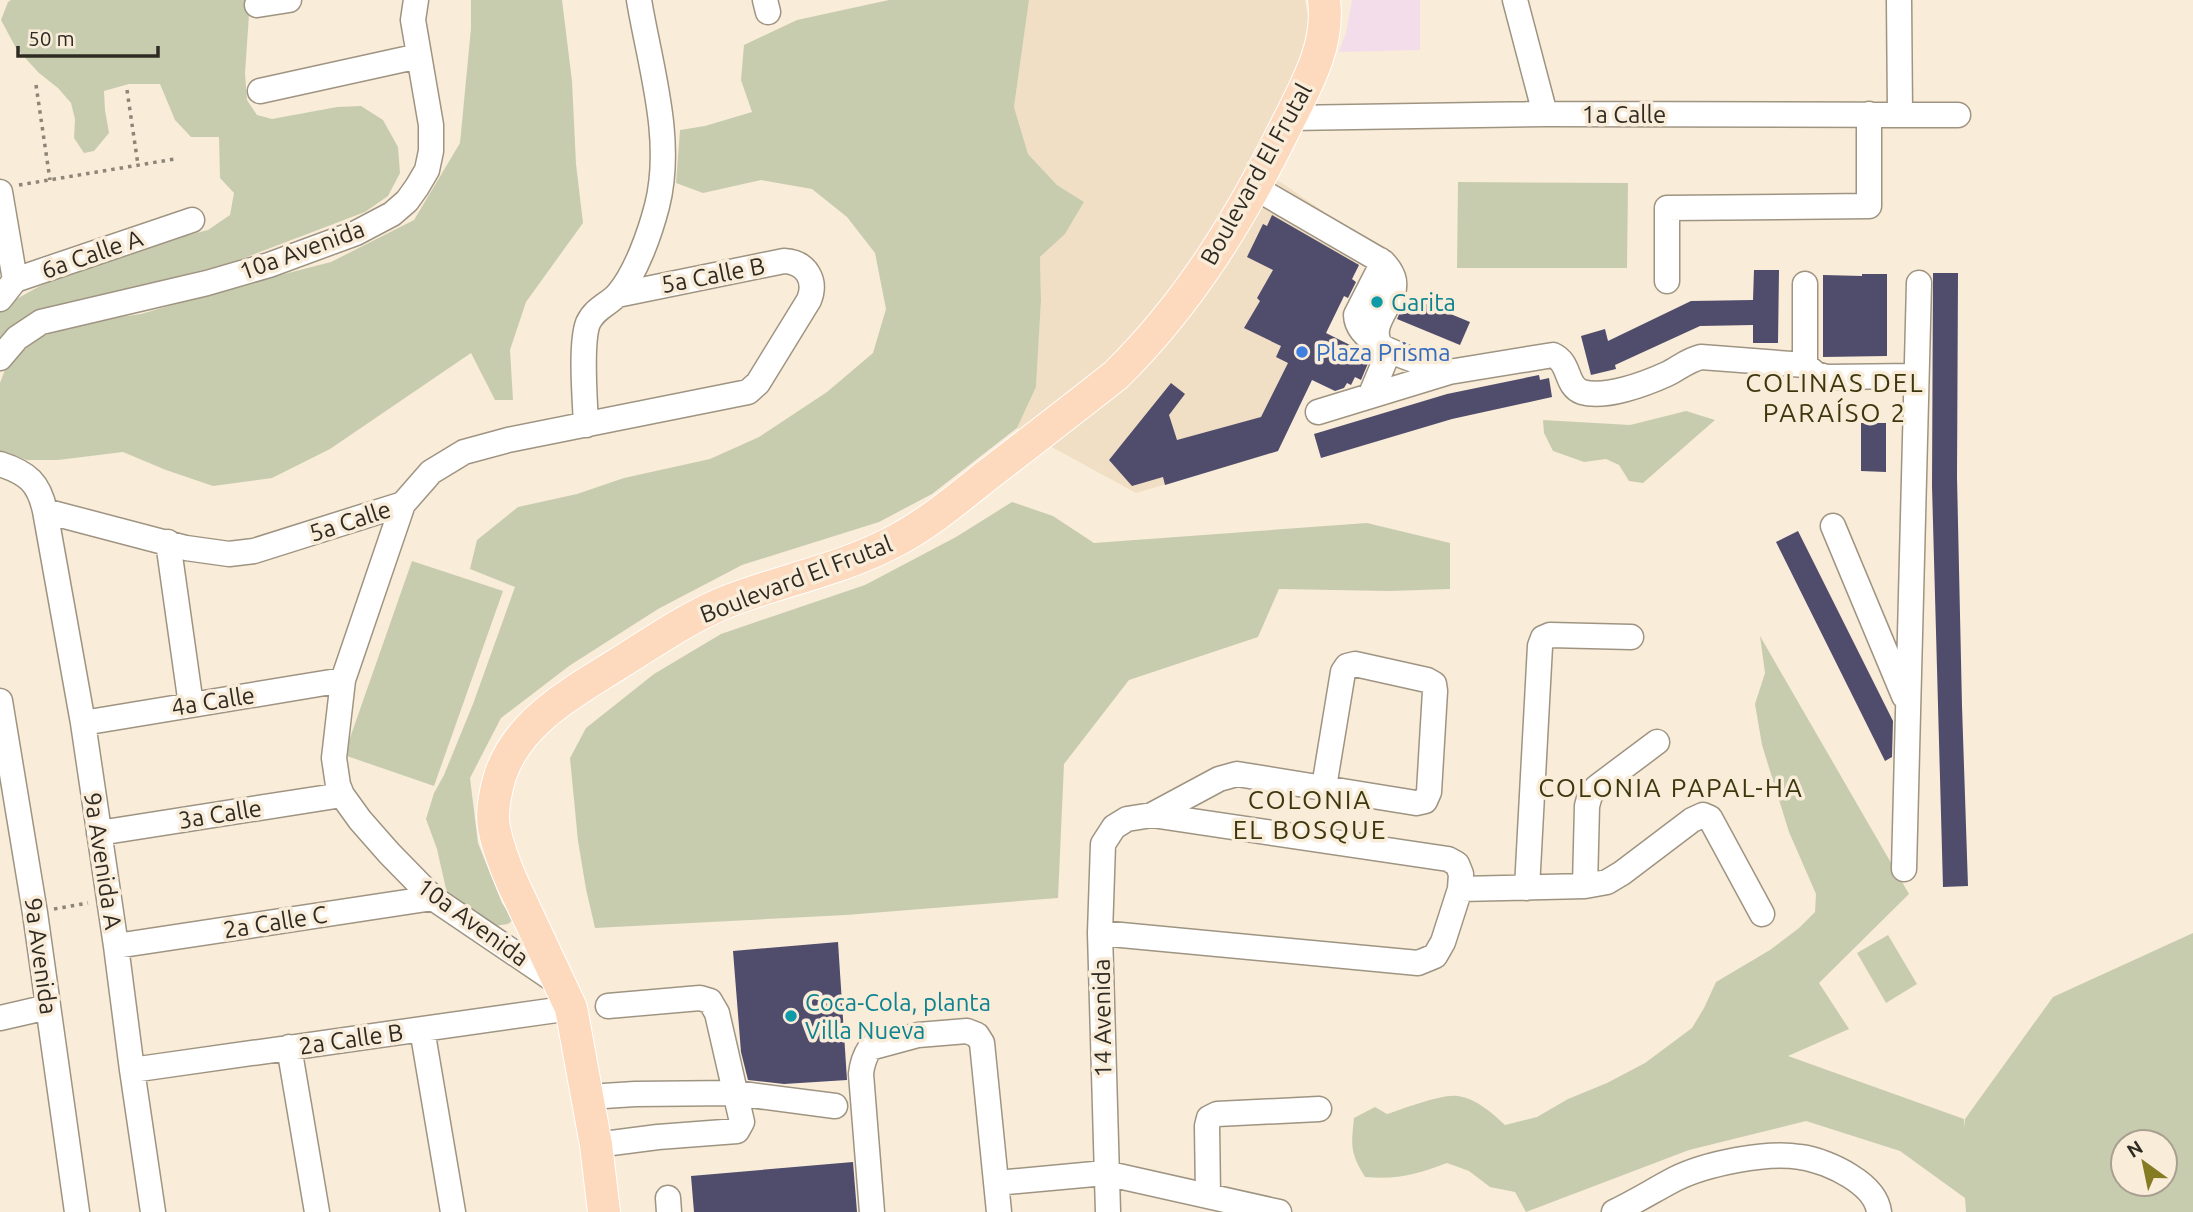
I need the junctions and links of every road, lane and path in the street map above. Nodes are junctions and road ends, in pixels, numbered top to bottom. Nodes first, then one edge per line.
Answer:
1 (289, 0) edge
2 (416, 0) edge
3 (639, 0) edge
4 (1324, 0) edge
5 (1515, 0) edge
6 (1899, 0) edge
7 (257, 5) dead end
8 (419, 56) junction
9 (36, 85) dead end
10 (127, 90) dead end
11 (260, 90) dead end
12 (1545, 114) junction
13 (1869, 114) junction
14 (1900, 114) junction
15 (1958, 115) dead end
16 (1290, 118) junction
17 (175, 159) dead end
18 (138, 165) junction
19 (50, 180) junction
20 (1254, 187) junction
21 (6, 189) edge
22 (192, 220) dead end
23 (1667, 281) dead end
24 (1919, 283) dead end
25 (1805, 284) dead end
26 (8, 289) edge
27 (617, 295) junction
28 (1384, 347) junction
29 (0, 358) edge
30 (1805, 365) junction
31 (1449, 372) junction
32 (1916, 376) junction
33 (748, 392) joint
34 (1371, 394) junction
35 (1318, 412) dead end
36 (586, 425) junction
37 (0, 464) edge
38 (403, 504) junction
39 (45, 511) junction
40 (1833, 526) dead end
41 (167, 542) junction
42 (1630, 637) dead end
43 (343, 680) junction
44 (0, 701) edge
45 (191, 705) junction
46 (1908, 707) junction
47 (83, 723) junction
48 (1657, 742) dead end
49 (1324, 787) junction
50 (342, 795) junction
51 (1152, 815) junction
52 (10, 832) edge
53 (99, 833) junction
54 (1904, 869) dead end
55 (1585, 886) junction
56 (1460, 888) junction
57 (1527, 888) junction
58 (433, 898) junction
59 (109, 900) junction
60 (35, 913) junction
61 (1762, 914) dead end
62 (1100, 933) junction
63 (116, 946) junction
64 (566, 996) junction
65 (608, 1006) dead end
66 (48, 1007) junction
67 (0, 1018) edge
68 (422, 1029) junction
69 (289, 1047) junction
70 (132, 1070) junction
71 (735, 1093) junction
72 (588, 1097) junction
73 (835, 1106) dead end
74 (1319, 1110) dead end
75 (596, 1144) junction
76 (1105, 1173) junction
77 (998, 1183) junction
78 (1208, 1195) junction
79 (77, 1212) edge
80 (153, 1212) edge
81 (317, 1212) edge
82 (453, 1212) edge
83 (604, 1212) edge
84 (872, 1212) edge
85 (999, 1212) edge
86 (1108, 1212) edge
87 (1279, 1212) edge
88 (1614, 1212) edge
89 (1879, 1212) edge

1 - 7 street
2 - 8 street, 10a Avenida
3 - 27 street
4 - 16 main road, Boulevard El Frutal
5 - 12 street
6 - 14 street
8 - 11 street
8 - 29 street, 10a Avenida
9 - 19 path
10 - 18 path
12 - 13 street, 1a Calle
12 - 16 street, 1a Calle
13 - 14 street, 1a Calle
13 - 23 street
14 - 15 street, 1a Calle
16 - 20 main road, Boulevard El Frutal
17 - 18 path
18 - 19 path
19 - 21 path
20 - 28 street
20 - 64 main road, Boulevard El Frutal
21 - 26 street
22 - 26 street, 6a Calle A
24 - 32 street
25 - 30 street
27 - 33 street, 5a Calle B
27 - 36 street
28 - 31 street
28 - 34 street
30 - 31 street
30 - 32 street
31 - 34 street
32 - 46 street
33 - 36 street, 5a Calle
34 - 35 street
36 - 38 street, 5a Calle
37 - 39 street
38 - 41 street, 5a Calle
38 - 43 street, 10a Avenida
39 - 41 street, 5a Calle
39 - 47 street, 9a Avenida A
40 - 46 street
41 - 45 street
42 - 57 street
43 - 45 street, 4a Calle
43 - 50 street, 10a Avenida
44 - 52 street, 9a Avenida
45 - 47 street, 4a Calle
46 - 54 street
47 - 53 street, 9a Avenida A
48 - 55 street
49 - 49 street
49 - 51 street
50 - 53 street, 3a Calle
50 - 58 street, 10a Avenida
51 - 56 street
51 - 62 street, 14 Avenida
52 - 60 street, 9a Avenida
53 - 59 street, 9a Avenida A
55 - 57 street
55 - 61 street
56 - 57 street
56 - 62 street
58 - 63 street, 2a Calle C
58 - 64 street, 10a Avenida
59 - 60 path
59 - 63 street, 9a Avenida A
60 - 66 street, 9a Avenida
62 - 76 street, 14 Avenida
63 - 70 street, 9a Avenida A
64 - 68 street, 2a Calle B
64 - 72 main road, Boulevard El Frutal
65 - 71 street
66 - 67 street
66 - 79 street, 9a Avenida
68 - 69 street, 2a Calle B
68 - 82 street
69 - 70 street, 2a Calle B
69 - 81 street
70 - 80 street, 9a Avenida A
71 - 72 street
71 - 73 street
71 - 75 street
72 - 75 main road, Boulevard El Frutal
74 - 78 street
75 - 83 main road, Boulevard El Frutal
76 - 77 street
76 - 78 street
76 - 86 street, 14 Avenida
77 - 84 street
77 - 85 street
78 - 87 street
88 - 89 street

